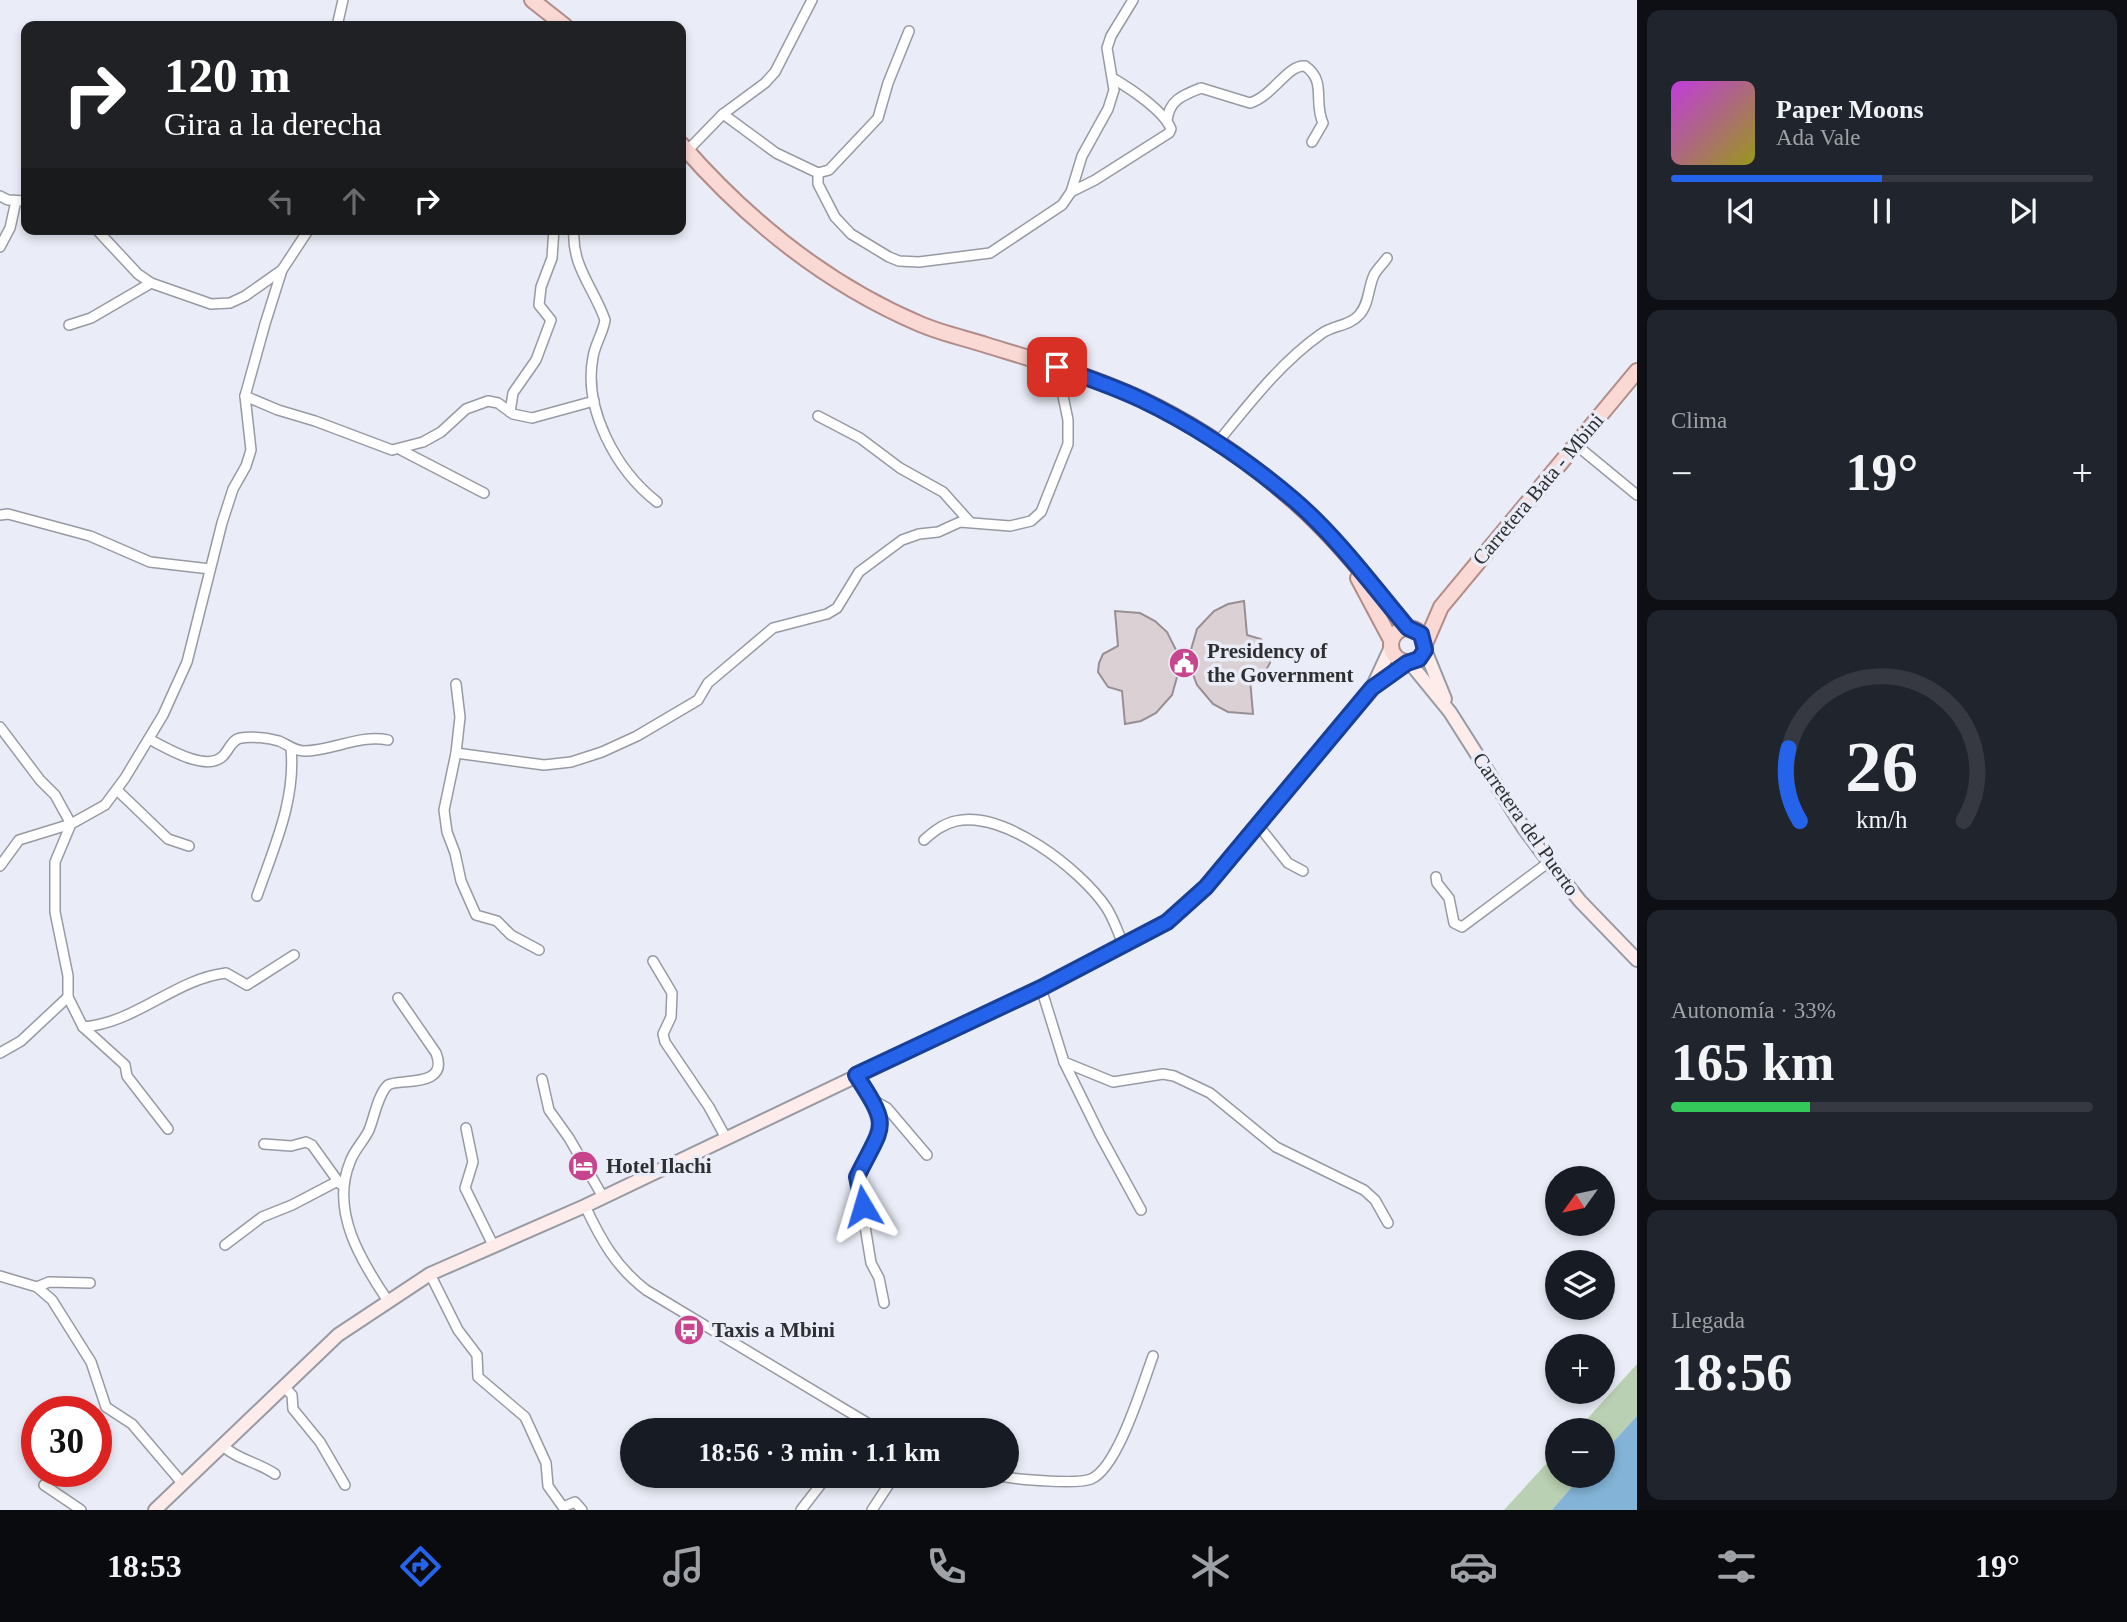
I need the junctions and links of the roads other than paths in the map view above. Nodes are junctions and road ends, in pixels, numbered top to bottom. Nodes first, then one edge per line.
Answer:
1 (343, 0) edge
2 (533, 0) edge
3 (812, 0) edge
4 (1133, 0) edge
5 (338, 21) edge
6 (559, 21) edge
7 (909, 31) dead end
8 (1114, 79) junction
9 (723, 114) junction
10 (1167, 121) junction
11 (1312, 142) dead end
12 (686, 146) edge
13 (686, 150) edge
14 (818, 173) junction
15 (1071, 192) junction
16 (0, 195) edge
17 (16, 201) junction
18 (21, 201) edge
19 (102, 235) edge
20 (305, 235) edge
21 (554, 235) edge
22 (575, 235) edge
23 (0, 247) edge
24 (1387, 258) dead end
25 (282, 270) junction
26 (151, 283) junction
27 (69, 326) dead end
28 (1057, 367) junction
29 (1637, 371) edge
30 (246, 396) junction
31 (594, 401) junction
32 (510, 412) junction
33 (818, 416) dead end
34 (1217, 443) junction
35 (1576, 444) junction
36 (401, 450) junction
37 (484, 493) dead end
38 (1637, 495) edge
39 (657, 502) dead end
40 (0, 515) edge
41 (969, 521) junction
42 (1341, 550) junction
43 (210, 569) junction
44 (1441, 607) junction
45 (1410, 628) junction
46 (1391, 644) junction
47 (1425, 647) junction
48 (1408, 663) junction
49 (456, 684) dead end
50 (1372, 688) junction
51 (1450, 712) junction
52 (0, 727) edge
53 (149, 739) junction
54 (388, 740) dead end
55 (291, 748) junction
56 (456, 753) junction
57 (117, 790) junction
58 (71, 824) junction
59 (1258, 825) junction
60 (924, 840) dead end
61 (188, 846) dead end
62 (1549, 862) junction
63 (0, 866) edge
64 (1303, 871) dead end
65 (1436, 877) dead end
66 (257, 896) dead end
67 (1124, 946) junction
68 (539, 950) dead end
69 (294, 955) dead end
70 (1637, 960) edge
71 (653, 961) dead end
72 (1041, 988) junction
73 (68, 997) junction
74 (398, 998) dead end
75 (83, 1027) junction
76 (0, 1053) edge
77 (1064, 1062) junction
78 (856, 1075) junction
79 (542, 1079) dead end
80 (873, 1100) junction
81 (466, 1128) dead end
82 (168, 1129) dead end
83 (726, 1138) junction
84 (264, 1144) dead end
85 (927, 1155) dead end
86 (340, 1184) junction
87 (603, 1197) junction
88 (585, 1206) junction
89 (1141, 1210) dead end
90 (1388, 1223) dead end
91 (225, 1245) dead end
92 (493, 1245) junction
93 (430, 1273) junction
94 (0, 1276) edge
95 (90, 1283) dead end
96 (37, 1287) junction
97 (388, 1301) junction
98 (884, 1303) dead end
99 (1153, 1356) dead end
100 (284, 1387) junction
101 (852, 1418) edge
102 (223, 1446) junction
103 (275, 1474) dead end
104 (1019, 1480) edge
105 (183, 1484) junction
106 (345, 1485) dead end
107 (47, 1487) edge
108 (818, 1488) edge
109 (886, 1488) edge
110 (81, 1510) edge
111 (155, 1510) edge
112 (582, 1510) edge
113 (801, 1510) edge
114 (872, 1510) edge

1 - 5 street
2 - 6 main road
3 - 9 street
4 - 8 street
7 - 14 street
8 - 10 street
8 - 15 street
9 - 12 street
9 - 14 street
10 - 11 street
10 - 15 street
13 - 28 main road
14 - 15 street
16 - 17 street
17 - 18 street
17 - 23 street
19 - 26 street
20 - 25 street
21 - 32 street
22 - 31 street
24 - 34 street
25 - 26 street
25 - 30 street
26 - 27 street
28 - 34 main road
28 - 41 street
29 - 35 main road, Carretera Bata - Mbini
30 - 36 street
30 - 43 street
31 - 32 street
31 - 39 street
32 - 36 street
33 - 41 street
34 - 42 main road
35 - 38 street
35 - 44 main road, Carretera Bata - Mbini
36 - 37 street
40 - 43 street
41 - 56 street
42 - 45 main road
42 - 46 main road
43 - 53 street
44 - 45 main road, Carretera Bata - Mbini
44 - 47 main road, Carretera Bata - Mbini
45 - 46 main road
45 - 47 main road
46 - 48 main road
46 - 50 main road
47 - 48 main road
47 - 51 main road, Carretera del Puerto
48 - 50 main road
48 - 51 main road, Carretera del Puerto
49 - 56 street
50 - 59 main road
51 - 62 main road, Carretera del Puerto
52 - 58 street
53 - 55 street
53 - 57 street
54 - 55 street
55 - 66 street
56 - 68 street
57 - 58 street
57 - 61 street
58 - 63 street
58 - 73 street
59 - 64 street
59 - 67 main road
60 - 67 street
62 - 65 street
62 - 70 main road, Carretera del Puerto
67 - 72 main road
69 - 75 street
71 - 83 street
72 - 77 street
72 - 78 main road
73 - 75 street
73 - 76 street
74 - 86 street
75 - 82 street
77 - 89 street
77 - 90 street
78 - 80 street
78 - 83 main road
79 - 87 street
80 - 85 street
80 - 98 street
81 - 92 street
83 - 87 main road
84 - 86 street
86 - 91 street
86 - 97 street
87 - 88 main road
88 - 92 main road
88 - 101 street
92 - 93 main road
93 - 97 main road
93 - 112 street
94 - 96 street
95 - 96 street
96 - 105 street
97 - 100 main road
99 - 104 street
100 - 102 main road
100 - 106 street
102 - 103 street
102 - 105 main road
105 - 111 main road
107 - 110 street
108 - 113 street
109 - 114 street

